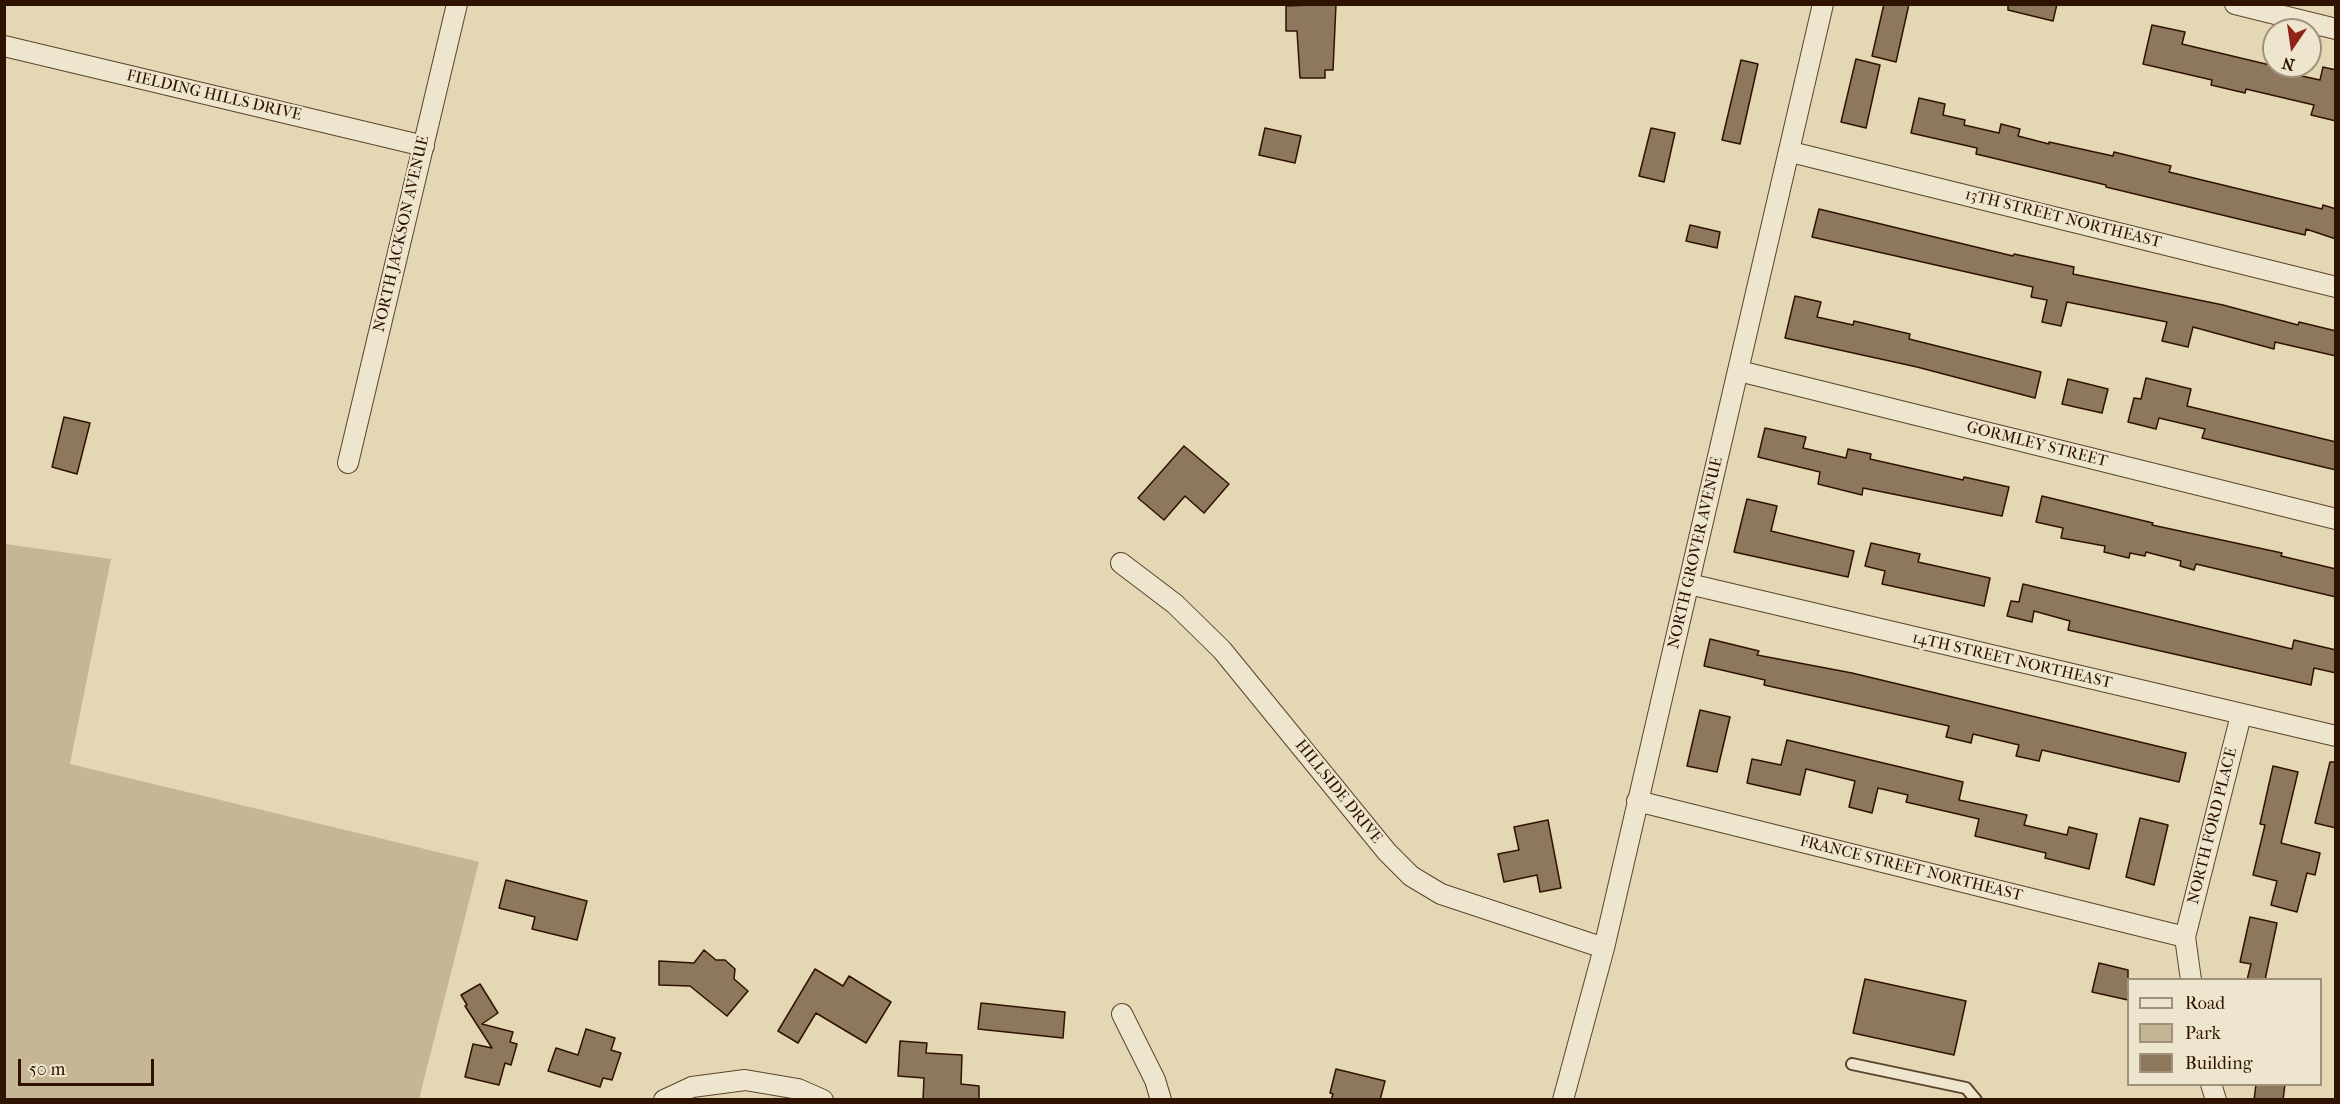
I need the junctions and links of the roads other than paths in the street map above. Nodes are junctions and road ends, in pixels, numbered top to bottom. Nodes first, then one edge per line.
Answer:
1 (457, 4) edge
2 (1823, 4) edge
3 (2235, 4) edge
4 (2336, 29) edge
5 (4, 46) edge
6 (424, 146) junction
7 (1791, 152) junction
8 (2336, 287) edge
9 (1739, 371) junction
10 (348, 463) dead end
11 (2336, 519) edge
12 (1121, 563) dead end
13 (1689, 584) junction
14 (2241, 715) junction
15 (2336, 736) edge
16 (1637, 801) junction
17 (2185, 937) junction
18 (1604, 948) junction
19 (2192, 978) edge
20 (1122, 1014) dead end
21 (1852, 1064) dead end
22 (664, 1100) edge
23 (823, 1100) edge
24 (1161, 1100) edge
25 (1563, 1100) edge
26 (1976, 1100) edge

1 - 6 street, NORTH JACKSON AVENUE
2 - 7 street, NORTH GROVER AVENUE
3 - 4 street
5 - 6 street, FIELDING HILLS DRIVE
6 - 10 street, NORTH JACKSON AVENUE
7 - 8 street, 13TH STREET NORTHEAST
7 - 9 street, NORTH GROVER AVENUE
9 - 11 street, GORMLEY STREET
9 - 13 street, NORTH GROVER AVENUE
12 - 18 street, HILLSIDE DRIVE
13 - 14 street, 14TH STREET NORTHEAST
13 - 16 street, NORTH GROVER AVENUE
14 - 15 street, 14TH STREET NORTHEAST
14 - 17 street, NORTH FORD PLACE
16 - 17 street, FRANCE STREET NORTHEAST
16 - 18 street, NORTH GROVER AVENUE
17 - 19 street
18 - 25 street, NORTH GROVER AVENUE
20 - 24 street
21 - 26 lane
22 - 23 street

